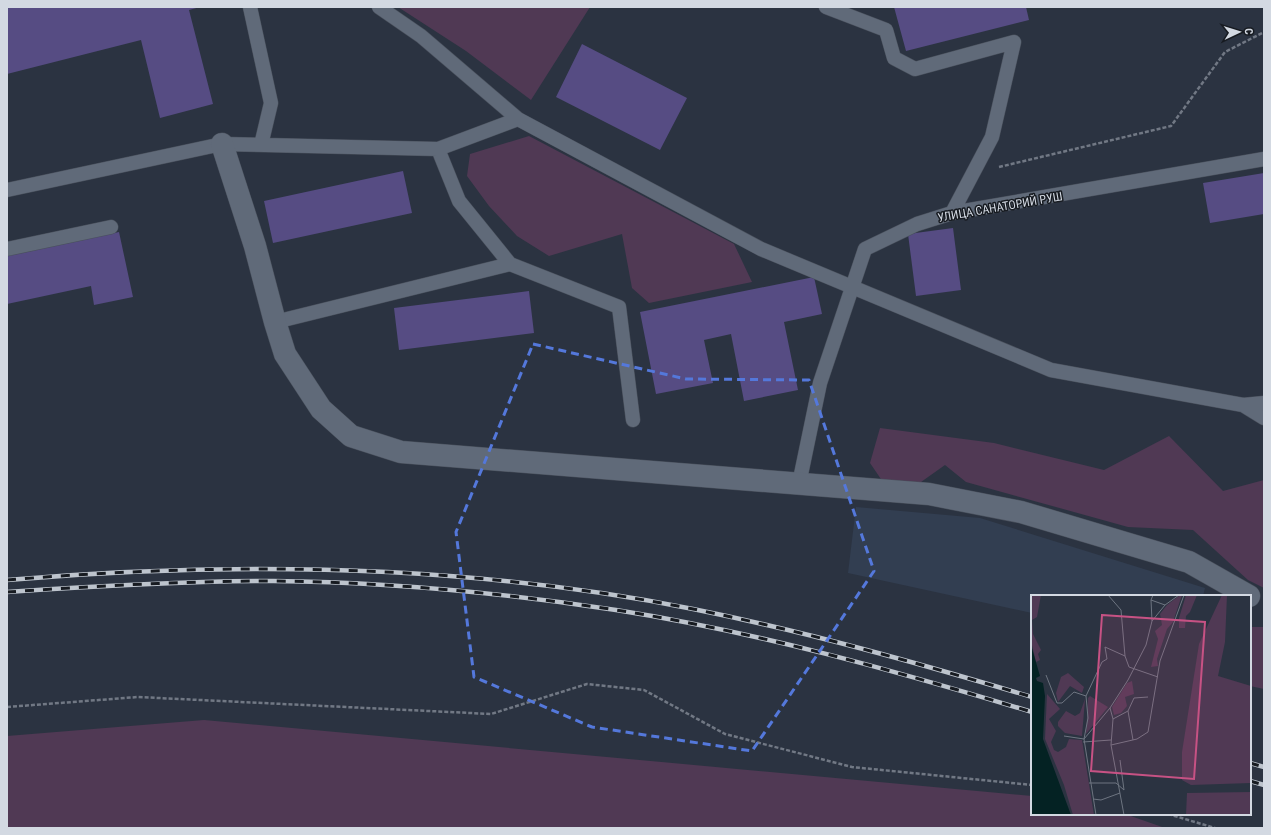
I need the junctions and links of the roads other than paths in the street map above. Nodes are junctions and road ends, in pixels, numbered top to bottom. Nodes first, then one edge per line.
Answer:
1 (250, 7) edge
2 (379, 7) edge
3 (826, 7) edge
4 (518, 119) junction
5 (222, 144) junction
6 (261, 145) junction
7 (438, 149) junction
8 (1264, 160) edge
9 (7, 190) edge
10 (952, 213) junction
11 (111, 227) dead end
12 (7, 249) edge
13 (510, 264) junction
14 (851, 286) junction
15 (275, 322) junction
16 (1264, 403) edge
17 (1243, 405) junction
18 (1264, 418) edge
19 (633, 420) dead end
20 (799, 484) junction
21 (1248, 595) edge
22 (1251, 597) edge
23 (1264, 604) edge

1 - 6 lane
2 - 4 lane
3 - 10 lane
4 - 7 lane
4 - 14 lane
5 - 6 lane
5 - 9 lane
5 - 15 street
6 - 7 lane
7 - 13 lane
8 - 10 lane, УЛИЦА САНАТОРИЙ РУШ
10 - 14 lane, УЛИЦА САНАТОРИЙ РУШ
11 - 12 lane
13 - 15 lane
13 - 19 lane
14 - 17 lane
14 - 20 lane, УЛИЦА САНАТОРИЙ РУШ
15 - 20 street
16 - 17 lane
17 - 18 lane
20 - 21 street
22 - 23 street

